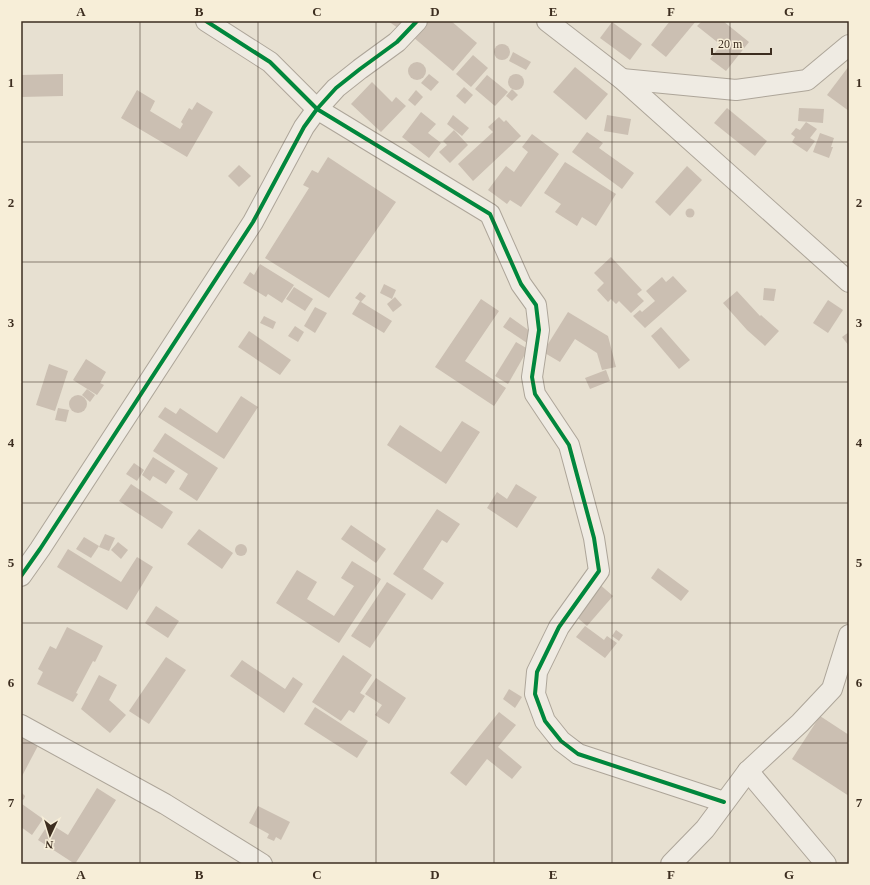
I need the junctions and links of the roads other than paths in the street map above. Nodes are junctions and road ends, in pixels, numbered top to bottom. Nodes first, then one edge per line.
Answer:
1 (206, 21) edge
2 (417, 21) edge
3 (547, 21) edge
4 (849, 45) edge
5 (622, 79) junction
6 (317, 109) junction
7 (849, 282) edge
8 (21, 576) edge
9 (849, 635) edge
10 (21, 725) edge
11 (748, 771) junction
12 (724, 802) junction
13 (262, 864) edge
14 (671, 864) edge
15 (826, 864) edge

1 - 6 street
2 - 6 street
3 - 5 street
4 - 5 street
5 - 7 street
6 - 8 street
6 - 12 street
9 - 11 street
10 - 13 street
11 - 12 street
11 - 15 street
12 - 14 street

